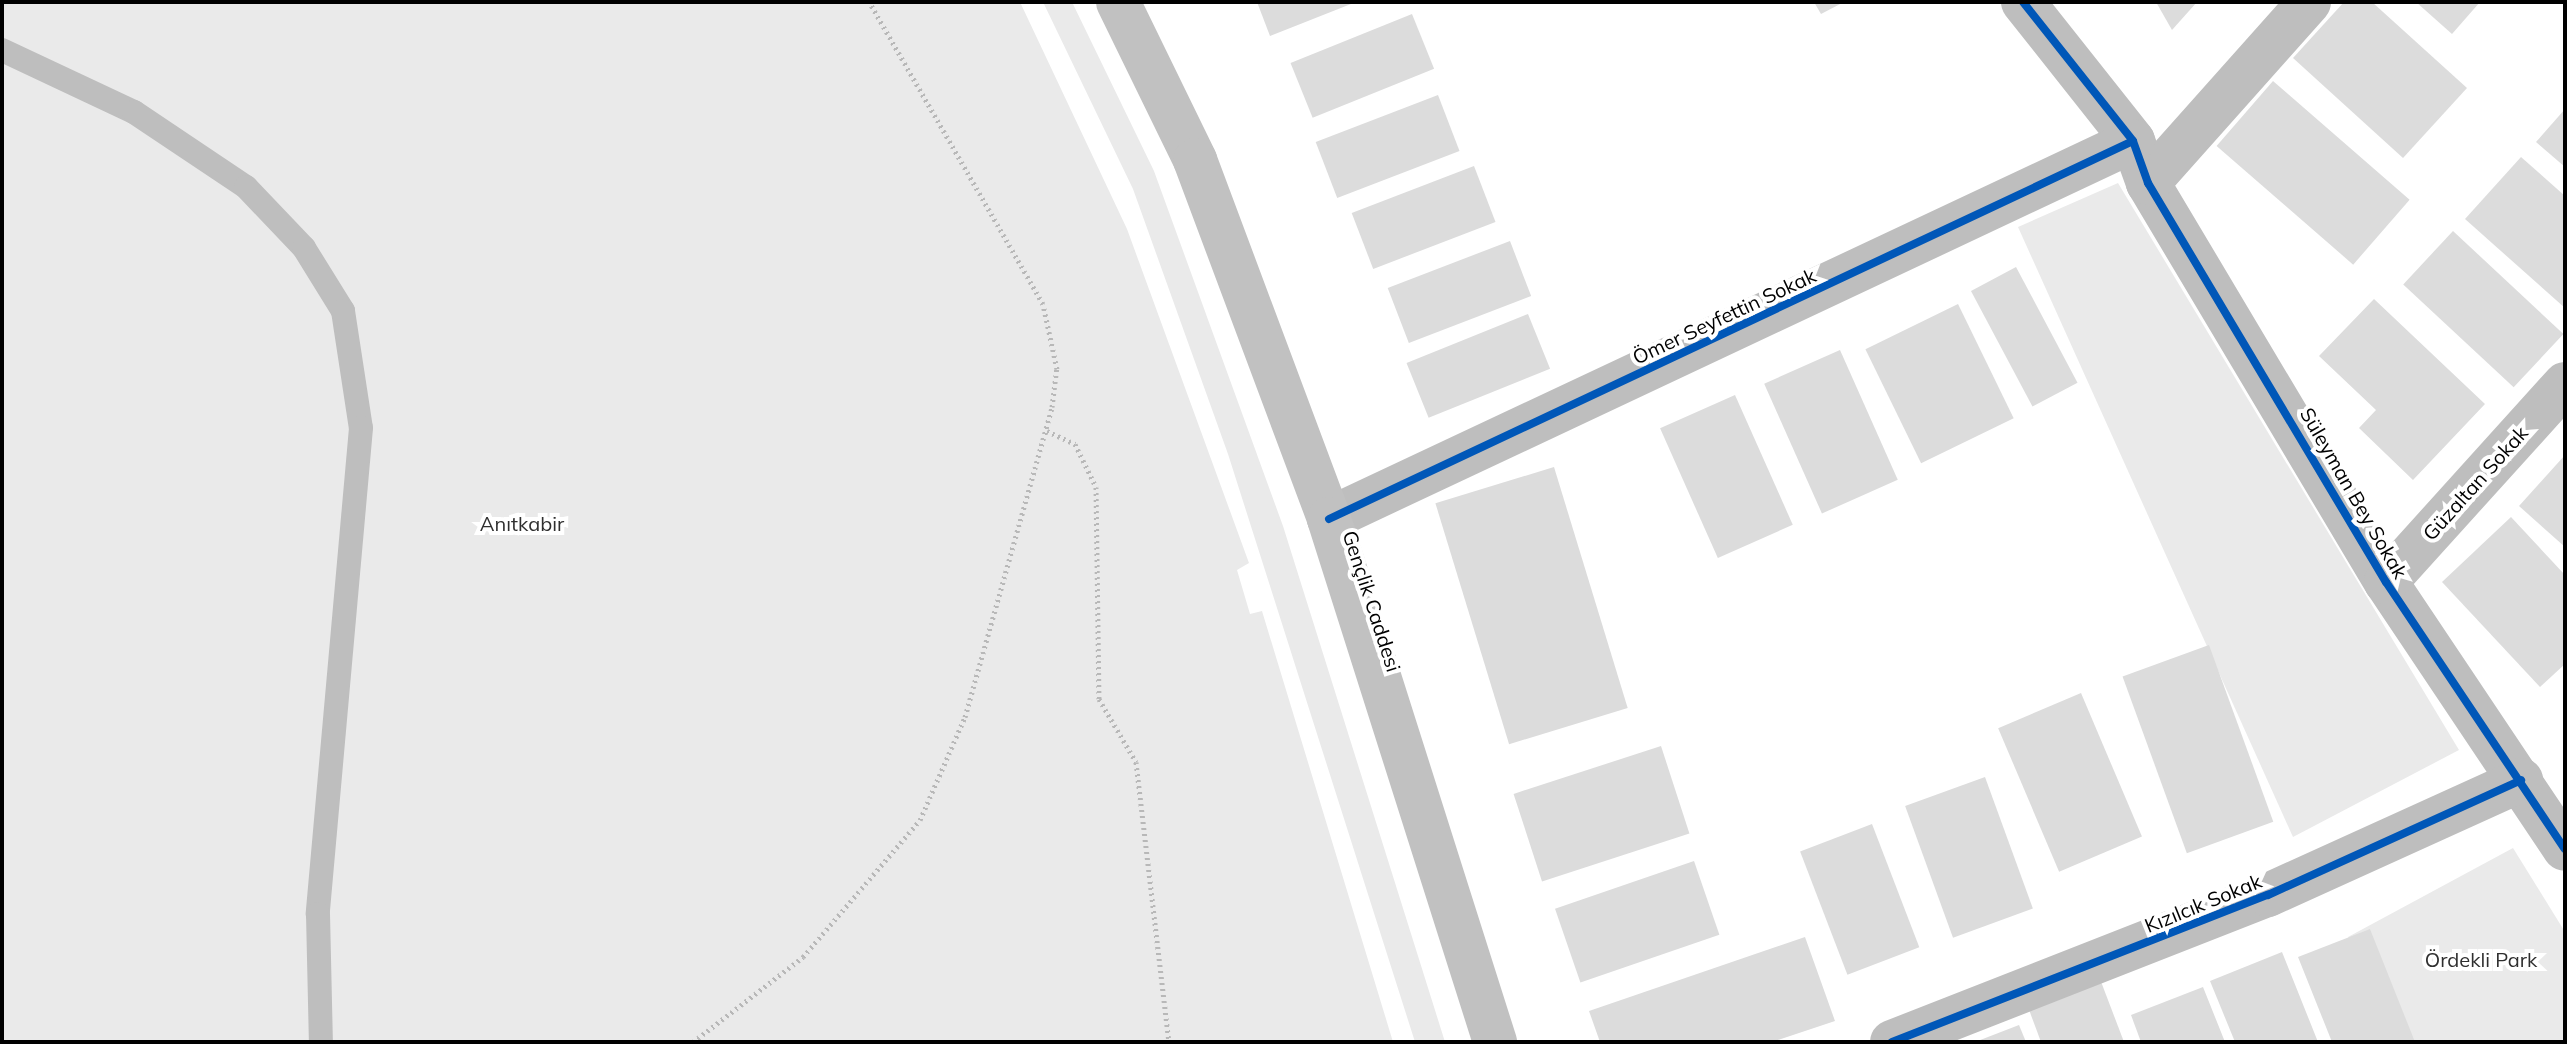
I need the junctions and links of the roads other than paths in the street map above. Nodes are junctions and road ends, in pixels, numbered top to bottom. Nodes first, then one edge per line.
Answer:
1 (1118, 2) edge
2 (2023, 2) edge
3 (2309, 2) edge
4 (2, 50) edge
5 (2133, 141) junction
6 (2148, 183) junction
7 (2565, 384) edge
8 (1329, 519) junction
9 (2386, 582) junction
10 (2521, 780) junction
11 (2565, 849) edge
12 (321, 1042) edge
13 (1495, 1042) edge
14 (1892, 1042) edge

1 - 8 main road, Gençlik Caddesi
2 - 5 street, Süleyman Bey Sokak
3 - 6 street
4 - 12 lane
5 - 6 street, Süleyman Bey Sokak
5 - 8 street, Ömer Seyfettin Sokak
6 - 9 street, Süleyman Bey Sokak
7 - 9 street, Güzaltan Sokak
8 - 13 main road, Gençlik Caddesi
9 - 10 street, Süleyman Bey Sokak
10 - 11 street, Süleyman Bey Sokak
10 - 14 street, Kızılcık Sokak

